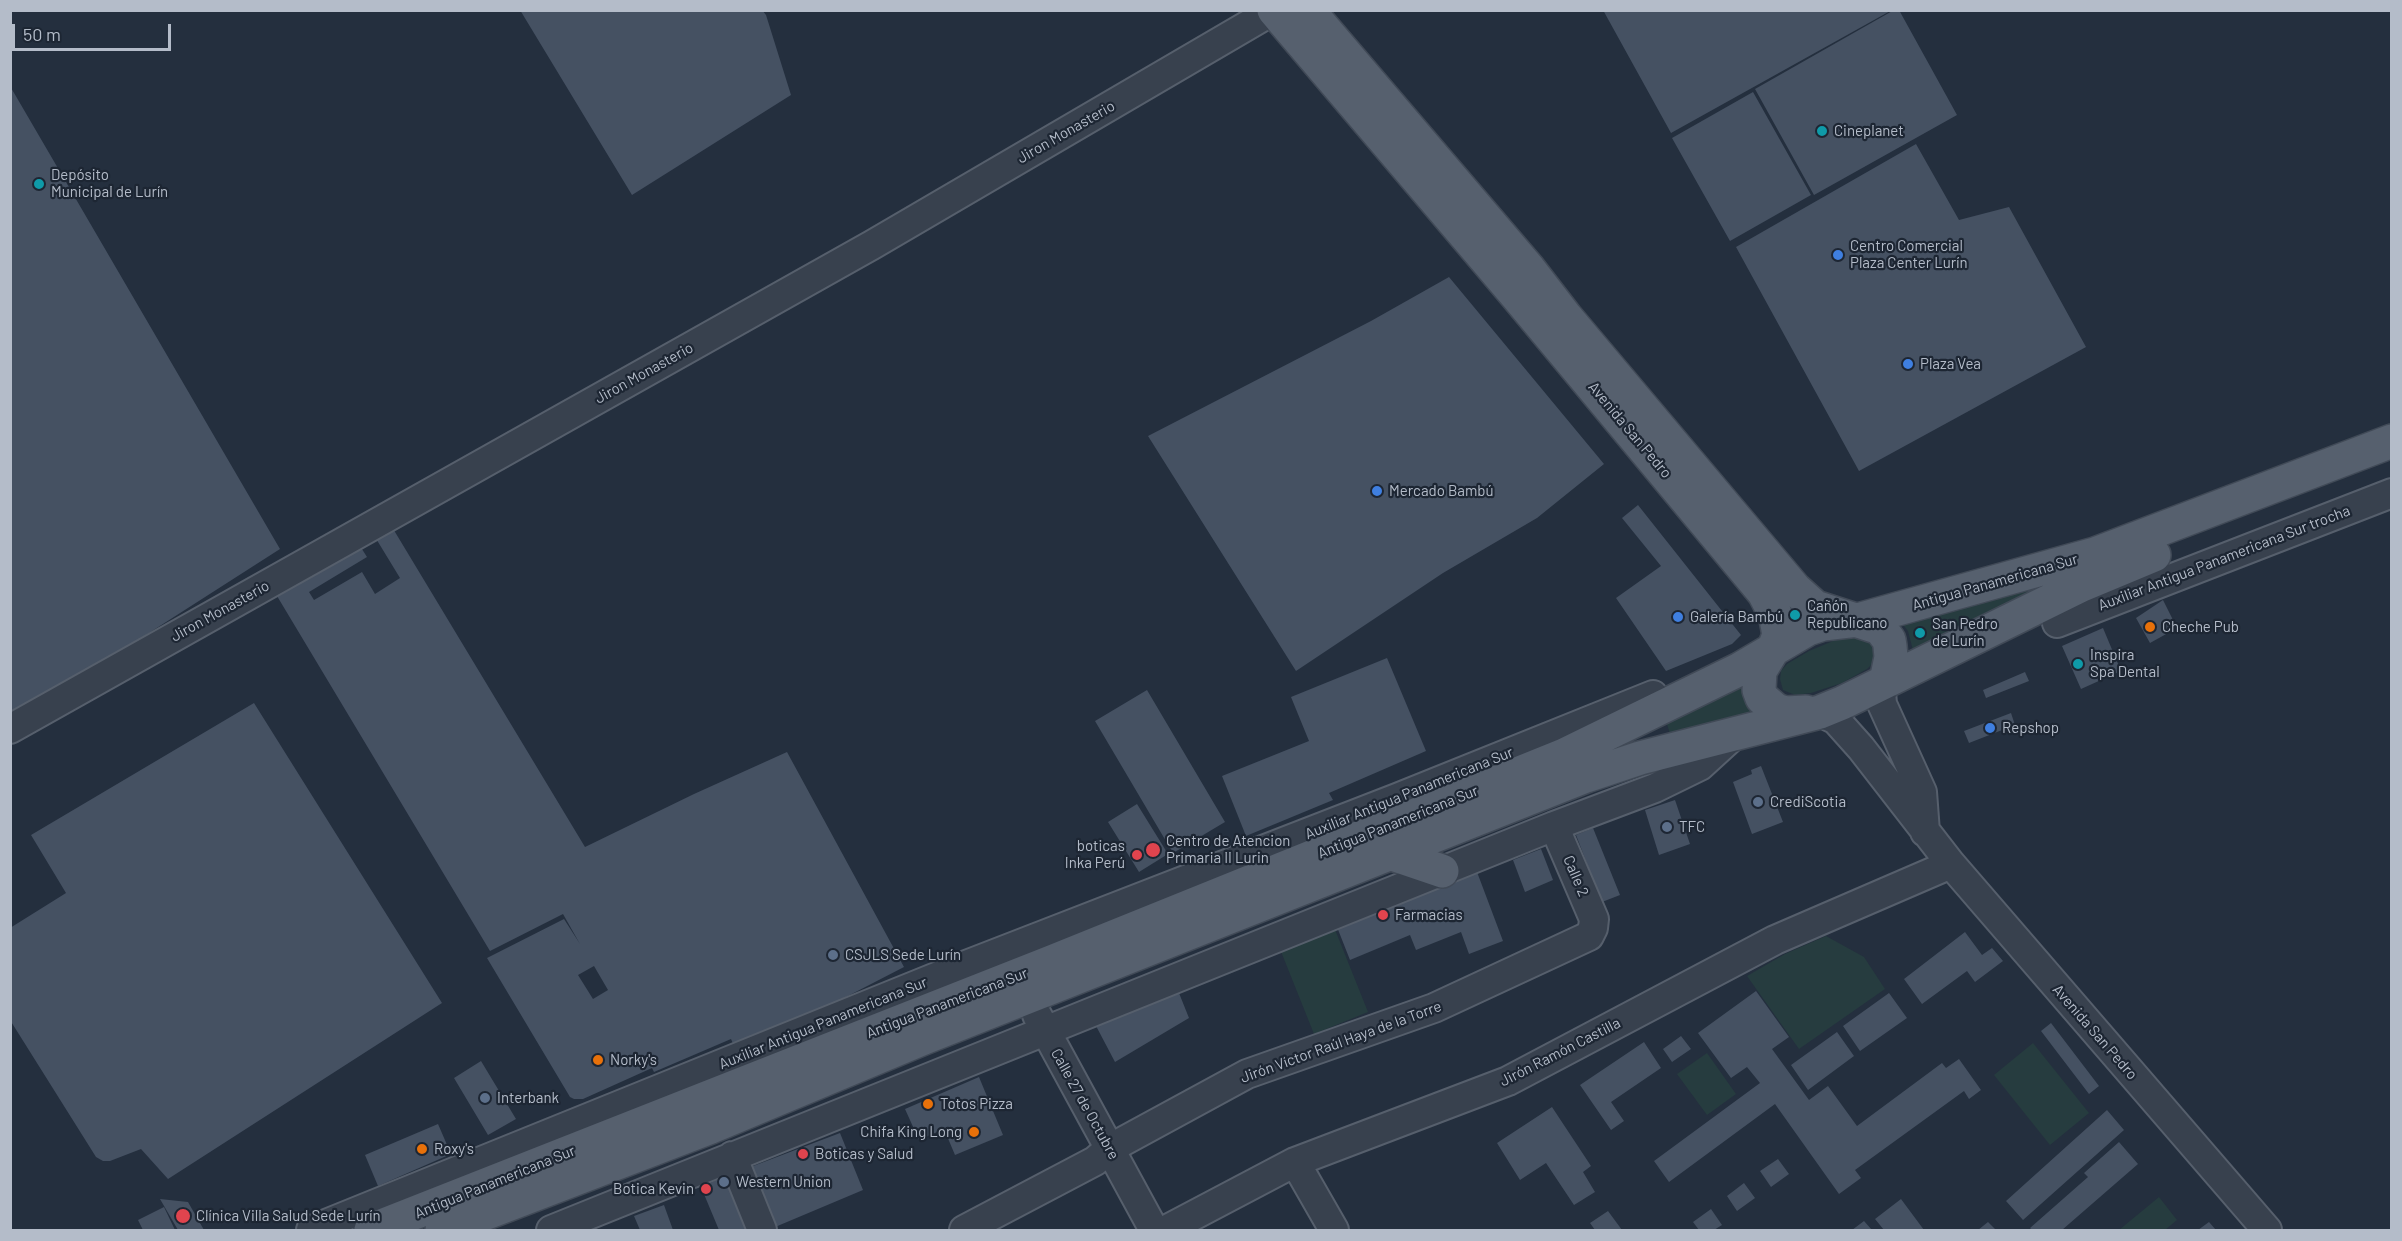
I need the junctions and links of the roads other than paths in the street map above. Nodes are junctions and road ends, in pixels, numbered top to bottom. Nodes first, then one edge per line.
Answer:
1 (1274, 10) edge
2 (1308, 10) edge
3 (2391, 441) edge
4 (2391, 465) edge
5 (2391, 493) edge
6 (1858, 620) junction
7 (2057, 623) dead end
8 (1774, 648) junction
9 (1740, 669) junction
10 (1886, 681) junction
11 (1820, 712) junction
12 (10, 729) edge
13 (1735, 734) junction
14 (1554, 826) junction
15 (1925, 832) junction
16 (1389, 854) junction
17 (1951, 864) junction
18 (1442, 871) junction
19 (1593, 928) joint
20 (1022, 987) junction
21 (1045, 1031) junction
22 (1110, 1149) junction
23 (732, 1156) junction
24 (1295, 1162) junction
25 (311, 1230) edge
26 (371, 1230) edge
27 (442, 1230) edge
28 (551, 1230) edge
29 (762, 1230) edge
30 (964, 1230) edge
31 (1154, 1230) edge
32 (1166, 1230) edge
33 (1334, 1230) edge
34 (2267, 1230) edge

1 - 8 main road, Avenida San Pedro
1 - 12 street, Jiron Monasterio
2 - 6 main road, Avenida San Pedro
3 - 6 main road, Antigua Panamericana Sur
4 - 10 main road, Antigua Panamericana Sur
5 - 7 street, Auxiliar Antigua Panamericana Sur trocha
6 - 8 main road, Antigua Panamericana Sur
6 - 10 main road, Avenida San Pedro
8 - 9 main road, Antigua Panamericana Sur
8 - 11 main road, Avenida San Pedro
9 - 20 main road, Antigua Panamericana Sur
9 - 25 street, Auxiliar Antigua Panamericana Sur
10 - 11 main road, Antigua Panamericana Sur
10 - 15 street, Avenida San Pedro
11 - 13 main road, Antigua Panamericana Sur
11 - 15 street, Avenida San Pedro
13 - 14 street
13 - 16 main road, Antigua Panamericana Sur
14 - 18 street
14 - 19 street, Calle 2
15 - 17 street, Avenida San Pedro
16 - 18 main road
16 - 20 main road, Antigua Panamericana Sur
17 - 24 street, Jirón Ramón Castilla
17 - 34 street, Avenida San Pedro
18 - 21 street
19 - 22 street, Jirón Víctor Raúl Haya de la Torre
20 - 21 street, Calle 27 de Octubre
20 - 26 main road, Antigua Panamericana Sur
20 - 27 main road, Antigua Panamericana Sur
21 - 22 street, Calle 27 de Octubre
21 - 23 street
22 - 30 street, Jirón Víctor Raúl Haya de la Torre
22 - 31 street, Calle 27 de Octubre
23 - 28 street
23 - 29 street
24 - 32 street, Jirón Ramón Castilla
24 - 33 street

